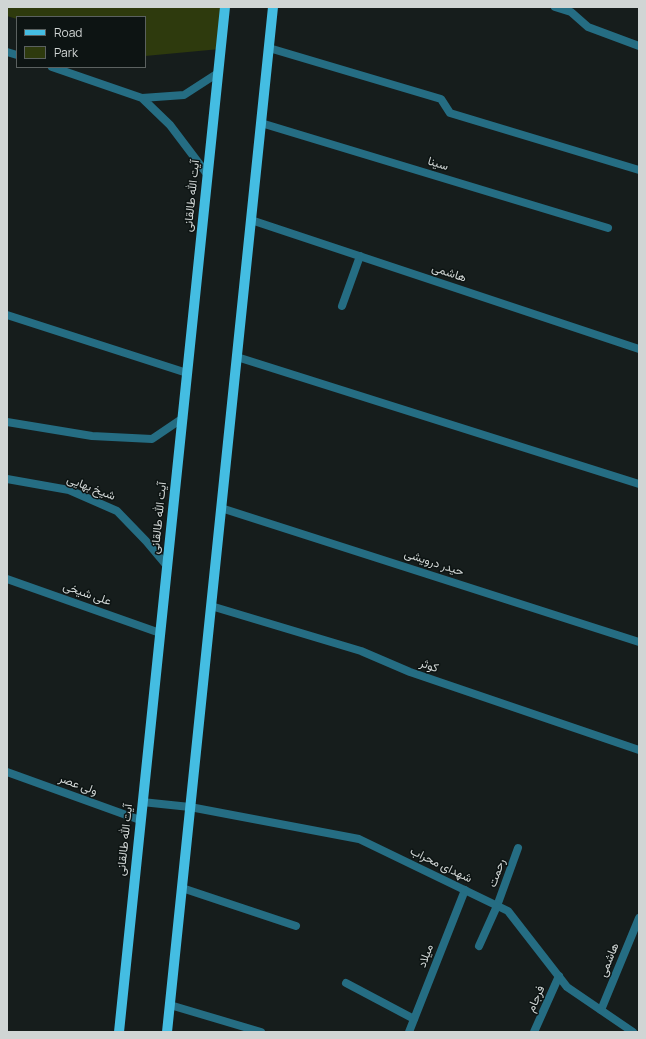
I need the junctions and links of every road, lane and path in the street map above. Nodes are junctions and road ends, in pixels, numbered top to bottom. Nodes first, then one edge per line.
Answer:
1 (225, 7) edge
2 (273, 7) edge
3 (555, 7) edge
4 (639, 46) edge
5 (269, 48) junction
6 (55, 68) edge
7 (218, 73) junction
8 (142, 98) junction
9 (261, 123) junction
10 (639, 170) edge
11 (207, 174) junction
12 (251, 220) junction
13 (608, 228) dead end
14 (360, 256) junction
15 (342, 306) dead end
16 (7, 315) edge
17 (639, 349) edge
18 (237, 357) junction
19 (187, 373) junction
20 (183, 418) junction
21 (7, 422) edge
22 (7, 479) edge
23 (639, 484) edge
24 (221, 508) junction
25 (167, 566) junction
26 (7, 579) edge
27 (211, 606) junction
28 (160, 633) junction
29 (639, 642) edge
30 (639, 750) edge
31 (7, 772) edge
32 (142, 802) junction
33 (190, 808) junction
34 (140, 820) junction
35 (518, 848) dead end
36 (182, 888) junction
37 (465, 890) junction
38 (498, 906) junction
39 (639, 918) edge
40 (296, 926) dead end
41 (636, 935) edge
42 (479, 946) dead end
43 (559, 976) junction
44 (346, 983) dead end
45 (170, 1005) junction
46 (601, 1010) junction
47 (414, 1019) junction
48 (119, 1032) edge
49 (167, 1032) edge
50 (260, 1032) edge
51 (409, 1032) edge
52 (534, 1032) edge
53 (633, 1032) edge

1 - 7 main road, آیت الله طالقانی
2 - 5 main road
3 - 4 street
5 - 9 main road
5 - 10 street
6 - 8 street
7 - 8 street
7 - 11 main road, آیت الله طالقانی
8 - 11 street
9 - 12 main road
9 - 13 street, سینا
11 - 19 main road, آیت الله طالقانی
12 - 14 street, هاشمی
12 - 18 main road
14 - 15 street
14 - 17 street, هاشمی
16 - 19 street
18 - 23 street
18 - 24 main road
19 - 20 main road, آیت الله طالقانی
20 - 21 street
20 - 25 main road, آیت الله طالقانی
22 - 25 street, شیخ بهایی
24 - 27 main road
24 - 29 street, حیدر درویشی
25 - 28 main road, آیت الله طالقانی
26 - 28 street, علی شیخی
27 - 30 street, کوثر
27 - 33 main road
28 - 32 main road, آیت الله طالقانی
31 - 34 street, ولی عصر
32 - 33 street, شهدای محراب
32 - 34 main road, آیت الله طالقانی
33 - 36 main road
33 - 37 street, شهدای محراب
34 - 48 main road, آیت الله طالقانی
35 - 38 street, رحمت
36 - 40 street
36 - 45 main road
37 - 38 street, شهدای محراب
37 - 47 street, میلاد
38 - 42 street, رحمت
38 - 43 street, شهدای محراب
39 - 41 street, هاشمی
41 - 46 street, هاشمی
43 - 46 street, شهدای محراب
43 - 52 street, فرجام
44 - 47 street
45 - 49 main road
45 - 50 street
46 - 53 street, شهدای محراب
47 - 51 street, میلاد

